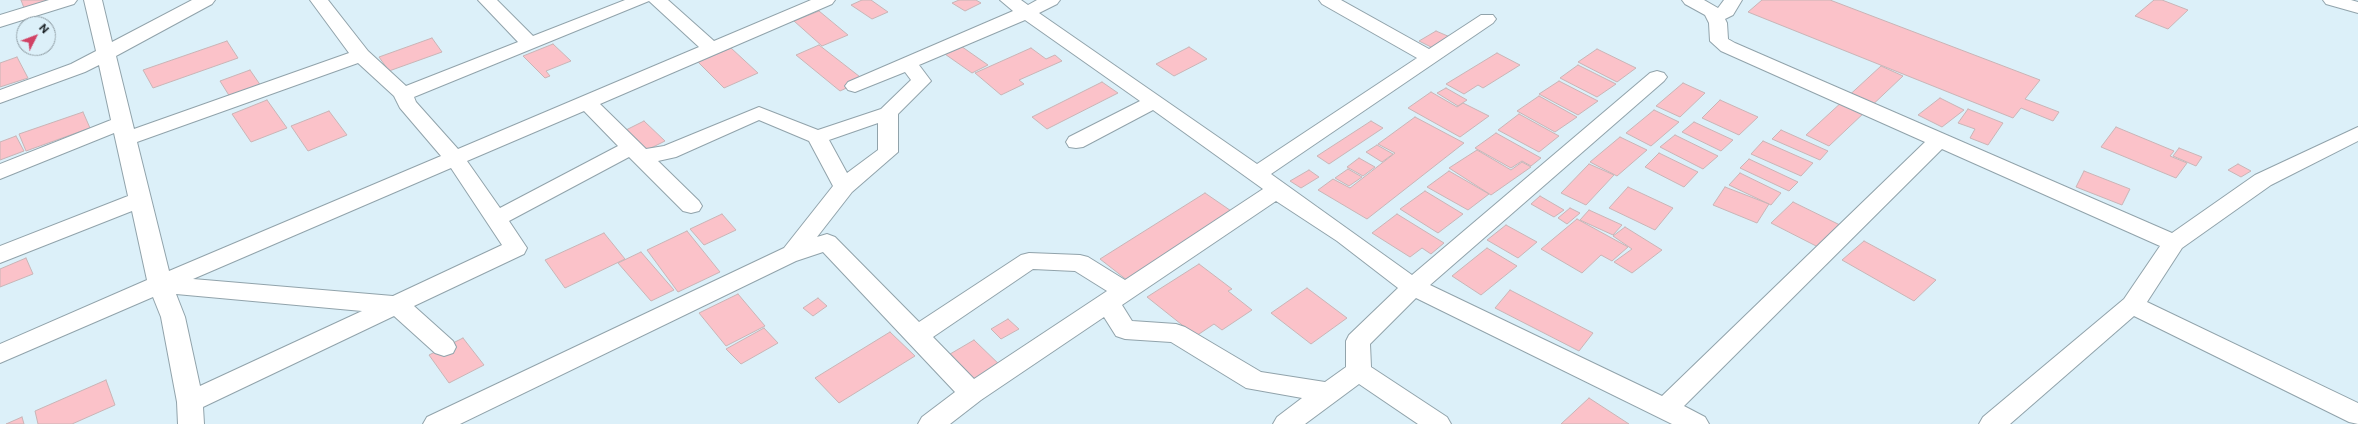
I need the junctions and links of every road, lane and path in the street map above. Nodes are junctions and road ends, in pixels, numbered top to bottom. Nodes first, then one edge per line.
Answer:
1 (68, 0) edge
2 (93, 0) edge
3 (206, 0) edge
4 (318, 0) edge
5 (487, 0) edge
6 (641, 0) edge
7 (658, 0) edge
8 (826, 0) edge
9 (1009, 0) edge
10 (1050, 0) edge
11 (1328, 0) edge
12 (1691, 0) edge
13 (1733, 0) edge
14 (2332, 0) edge
15 (2358, 8) edge
16 (1027, 12) junction
17 (1715, 16) junction
18 (1487, 19) dead end
19 (0, 21) edge
20 (530, 44) junction
21 (712, 49) junction
22 (106, 53) junction
23 (361, 55) junction
24 (1431, 58) junction
25 (908, 63) junction
26 (1657, 77) dead end
27 (855, 86) dead end
28 (404, 94) junction
29 (0, 97) edge
30 (586, 102) junction
31 (1154, 102) junction
32 (888, 113) junction
33 (124, 131) junction
34 (2358, 133) edge
35 (817, 137) junction
36 (1939, 140) junction
37 (1076, 142) dead end
38 (636, 152) junction
39 (455, 159) junction
40 (0, 172) edge
41 (1257, 174) junction
42 (844, 187) junction
43 (1277, 190) junction
44 (140, 200) junction
45 (691, 206) dead end
46 (496, 219) junction
47 (2174, 243) junction
48 (0, 255) edge
49 (786, 257) junction
50 (160, 284) junction
51 (1413, 287) junction
52 (1117, 298) junction
53 (397, 305) junction
54 (2132, 305) junction
55 (917, 336) junction
56 (444, 347) dead end
57 (0, 354) edge
58 (1359, 371) junction
59 (972, 393) junction
60 (1328, 393) junction
61 (1665, 409) junction
62 (190, 413) edge
63 (2358, 415) edge
64 (436, 424) edge
65 (931, 424) edge
66 (1286, 424) edge
67 (1438, 424) edge
68 (1696, 424) edge
69 (1992, 424) edge

1 - 19 street
2 - 22 street
3 - 22 street
4 - 23 street
5 - 20 street
6 - 20 street
7 - 21 street
8 - 21 street
9 - 16 street
10 - 16 street
11 - 24 street
12 - 17 street
13 - 17 street
14 - 15 street
16 - 25 street
16 - 31 street
17 - 36 street
18 - 24 street
20 - 28 street
21 - 30 street
22 - 29 street
22 - 33 street
23 - 28 street
23 - 33 street
24 - 41 street
25 - 27 street
25 - 32 street
26 - 51 street
28 - 39 street
30 - 38 street
30 - 39 street
31 - 37 street
31 - 41 street
32 - 35 street
32 - 42 street
33 - 40 street
33 - 44 street
34 - 47 street
35 - 38 street
35 - 42 street
36 - 47 street
36 - 61 street
38 - 45 street
38 - 46 street
39 - 46 street
39 - 50 street
41 - 43 street
42 - 49 street
43 - 51 street
43 - 52 street
44 - 48 street
44 - 50 street
46 - 53 street
47 - 54 street
49 - 55 street
49 - 64 street
50 - 53 street
50 - 57 street
50 - 62 street
51 - 58 street
51 - 61 street
52 - 55 street
52 - 59 street
52 - 60 street
53 - 56 street
53 - 62 street
54 - 63 street
54 - 69 street
55 - 59 street
58 - 60 street
58 - 67 street
59 - 65 street
60 - 66 street
61 - 68 street

